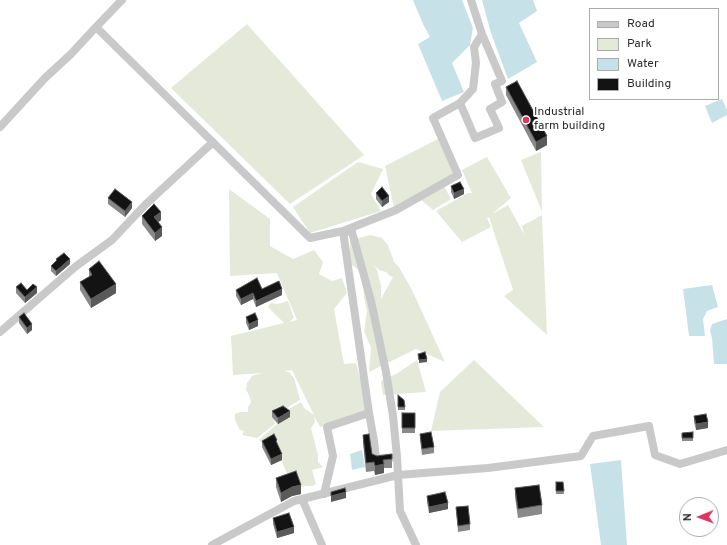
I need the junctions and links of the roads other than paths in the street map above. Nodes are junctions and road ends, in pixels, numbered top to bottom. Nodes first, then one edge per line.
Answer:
1 (122, 0) edge
2 (471, 0) edge
3 (96, 27) junction
4 (482, 34) junction
5 (460, 103) junction
6 (0, 127) edge
7 (213, 142) junction
8 (343, 231) junction
9 (0, 332) edge
10 (369, 413) junction
11 (727, 450) edge
12 (397, 457) junction
13 (398, 475) junction
14 (324, 494) junction
15 (302, 499) junction
16 (212, 545) edge
17 (322, 545) edge
18 (416, 545) edge

1 - 3 street
2 - 4 street
3 - 6 street
3 - 7 street
4 - 5 street
4 - 5 street
5 - 8 street
7 - 8 street
7 - 9 street
8 - 10 street
8 - 12 street
10 - 12 street
10 - 14 street
11 - 13 street
12 - 13 street
13 - 14 street
13 - 18 street
14 - 15 street
15 - 16 street
15 - 17 street

